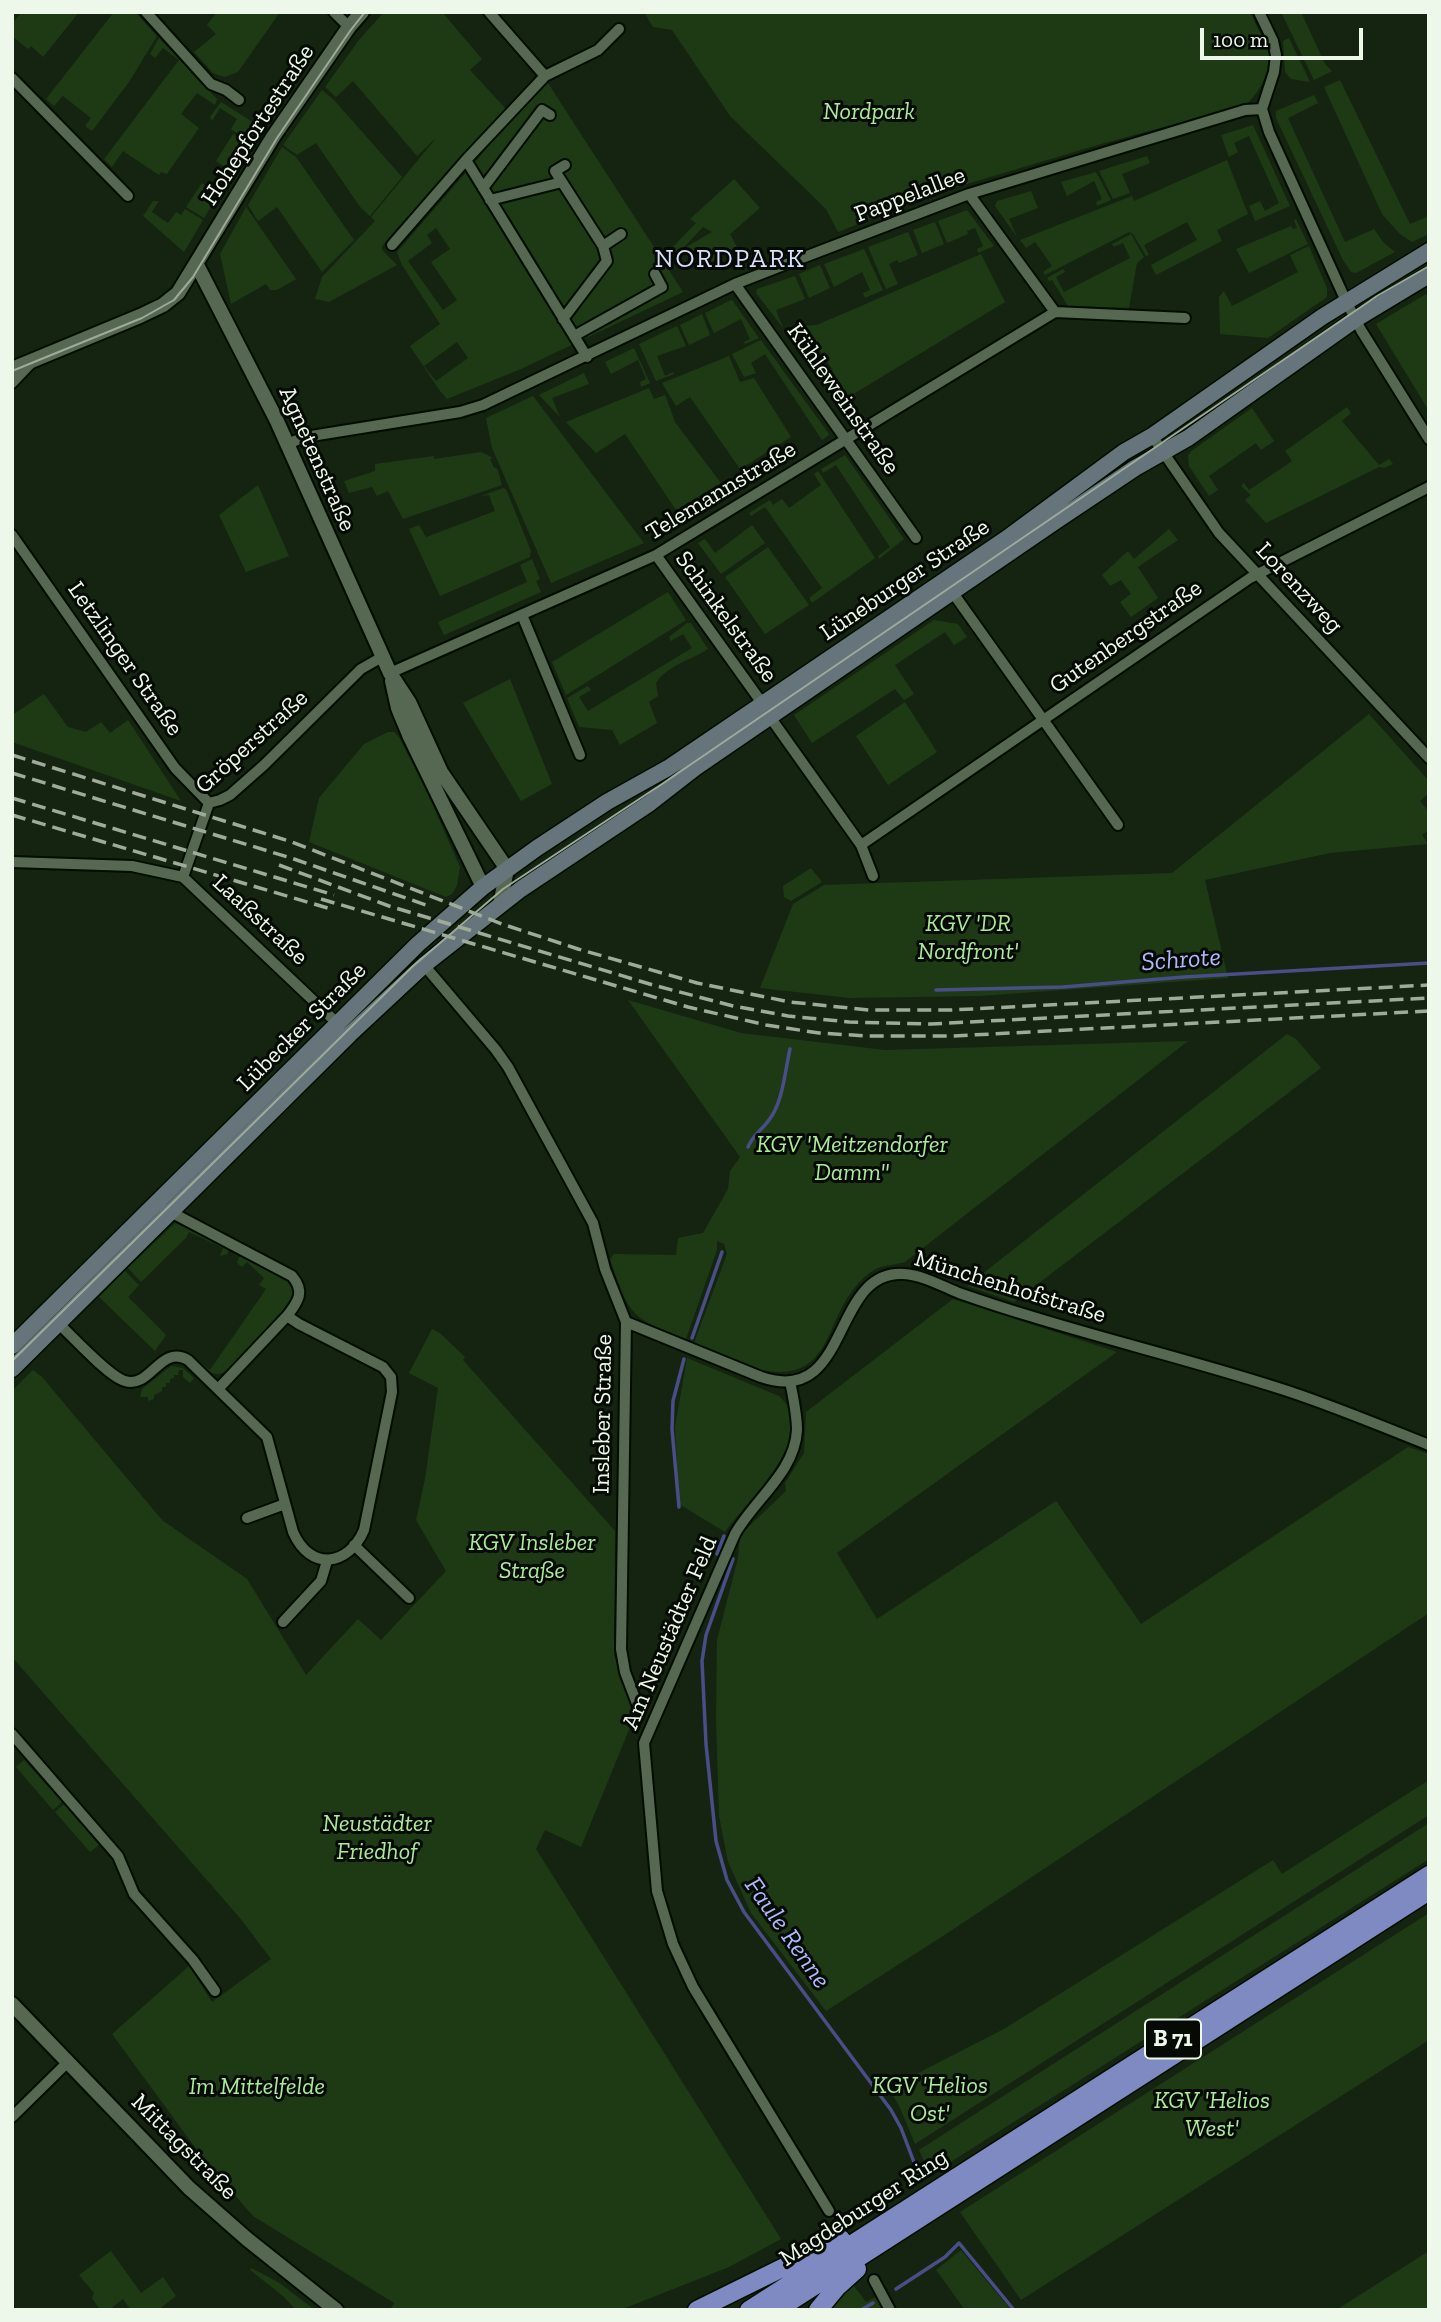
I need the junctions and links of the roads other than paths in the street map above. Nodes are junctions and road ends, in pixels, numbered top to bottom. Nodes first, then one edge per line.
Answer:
1 (146, 12) edge
2 (334, 12) edge
3 (362, 12) edge
4 (489, 12) edge
5 (1259, 12) edge
6 (349, 27) junction
7 (619, 29) dead end
8 (545, 76) junction
9 (12, 78) edge
10 (239, 100) dead end
11 (1262, 109) junction
12 (550, 115) dead end
13 (466, 160) junction
14 (565, 165) dead end
15 (562, 182) junction
16 (483, 188) junction
17 (969, 194) junction
18 (128, 196) dead end
19 (490, 200) junction
20 (621, 234) dead end
21 (392, 245) dead end
22 (603, 246) junction
23 (1429, 251) edge
24 (197, 265) junction
25 (655, 274) dead end
26 (1429, 275) edge
27 (735, 284) junction
28 (1346, 301) junction
29 (1055, 312) junction
30 (1185, 318) dead end
31 (563, 319) junction
32 (1356, 319) junction
33 (574, 335) junction
34 (587, 357) junction
35 (32, 362) junction
36 (12, 369) edge
37 (12, 383) edge
38 (1152, 436) junction
39 (1429, 439) edge
40 (847, 441) junction
41 (287, 444) junction
42 (1163, 452) junction
43 (1429, 487) edge
44 (12, 535) edge
45 (916, 538) dead end
46 (656, 555) junction
47 (1257, 573) junction
48 (953, 593) junction
49 (522, 615) junction
50 (382, 656) junction
51 (390, 673) junction
52 (766, 710) junction
53 (1044, 720) junction
54 (580, 755) dead end
55 (1429, 758) edge
56 (209, 803) junction
57 (1118, 825) dead end
58 (861, 845) junction
59 (12, 862) edge
60 (506, 869) junction
61 (873, 876) dead end
62 (183, 877) junction
63 (483, 887) junction
64 (501, 897) junction
65 (424, 965) junction
66 (338, 1024) junction
67 (163, 1208) junction
68 (287, 1316) junction
69 (626, 1322) junction
70 (58, 1323) junction
71 (12, 1346) edge
72 (12, 1369) edge
73 (790, 1381) junction
74 (219, 1388) junction
75 (1429, 1445) edge
76 (285, 1504) junction
77 (247, 1518) dead end
78 (354, 1545) junction
79 (327, 1562) junction
80 (409, 1598) dead end
81 (283, 1622) dead end
82 (639, 1709) dead end
83 (12, 1734) edge
84 (1429, 1875) edge
85 (1429, 1891) edge
86 (215, 1991) dead end
87 (12, 2004) edge
88 (68, 2062) junction
89 (12, 2117) edge
90 (829, 2211) dead end
91 (918, 2211) junction
92 (874, 2280) dead end
93 (336, 2310) edge
94 (697, 2310) edge
95 (749, 2310) edge
96 (776, 2310) edge
97 (818, 2310) edge
98 (890, 2310) edge

1 - 10 street
2 - 6 street
3 - 6 street, Hohepfortestraße
4 - 8 street
5 - 11 street
6 - 24 street, Hohepfortestraße
7 - 8 street
8 - 13 street
9 - 18 street
11 - 17 street, Pappelallee
11 - 28 street
12 - 16 street
13 - 16 street
13 - 21 street
14 - 15 street
15 - 19 street
15 - 22 street
16 - 19 street
17 - 27 street, Pappelallee
17 - 29 street
19 - 31 street
20 - 22 street
22 - 31 street
23 - 28 main road, Lüneburger Straße
24 - 35 street, Hohepfortestraße
24 - 41 street, Agnetenstraße
25 - 33 street
26 - 32 main road, Lüneburger Straße
27 - 34 street, Pappelallee
27 - 40 street, Kühleweinstraße
28 - 32 street
28 - 38 main road, Lüneburger Straße
29 - 30 street
29 - 40 street, Telemannstraße
31 - 33 street
32 - 39 street
32 - 42 main road, Lüneburger Straße
33 - 34 street
34 - 41 street, Pappelallee
35 - 36 street, Hohepfortestraße
35 - 37 street
38 - 42 street, Lorenzweg
38 - 52 main road, Lüneburger Straße
40 - 45 street, Kühleweinstraße
40 - 46 street, Telemannstraße
41 - 50 street, Agnetenstraße
42 - 47 street, Lorenzweg
42 - 48 main road, Lüneburger Straße
43 - 47 street, Gutenbergstraße
44 - 56 street, Letzlinger Straße
46 - 49 street, Telemannstraße
46 - 52 street, Schinkelstraße
47 - 53 street, Gutenbergstraße
47 - 55 street, Lorenzweg
48 - 52 main road, Lüneburger Straße
48 - 53 street
49 - 51 street, Telemannstraße
49 - 54 street
50 - 51 street, Agnetenstraße
50 - 56 street, Gröperstraße
51 - 60 street, Agnetenstraße
51 - 63 street, Agnetenstraße
52 - 58 street, Schinkelstraße
52 - 60 main road, Lüneburger Straße
52 - 64 main road, Lüneburger Straße
53 - 57 street
53 - 58 street, Gutenbergstraße
56 - 62 street, Gröperstraße
58 - 61 street, Schinkelstraße
59 - 62 street
60 - 63 main road, Lüneburger Straße
60 - 64 street
62 - 66 street, Laaßstraße
63 - 64 main road
63 - 66 main road, Lübecker Straße
64 - 65 main road, Lübecker Straße
65 - 67 main road, Lübecker Straße
65 - 69 street, Insleber Straße
66 - 67 main road, Lübecker Straße
67 - 68 street
67 - 70 main road, Lübecker Straße
67 - 71 main road, Lübecker Straße
68 - 74 street
68 - 78 street
69 - 73 street
69 - 82 street, Insleber Straße
70 - 72 main road, Lübecker Straße
70 - 74 street
73 - 75 street, Münchenhofstraße
73 - 90 street, Am Neustädter Feld
74 - 76 street
76 - 77 street
76 - 79 street
78 - 79 street
78 - 80 street
79 - 81 street
83 - 86 street
84 - 91 highway, Magdeburger Ring / B 71
85 - 91 highway, Magdeburger Ring / B 71
87 - 88 street, Mittagstraße
88 - 89 street
88 - 93 street, Mittagstraße
91 - 94 highway
91 - 95 highway, Magdeburger Ring / B 71
91 - 96 highway, Magdeburger Ring / B 71
91 - 97 highway
92 - 98 street

